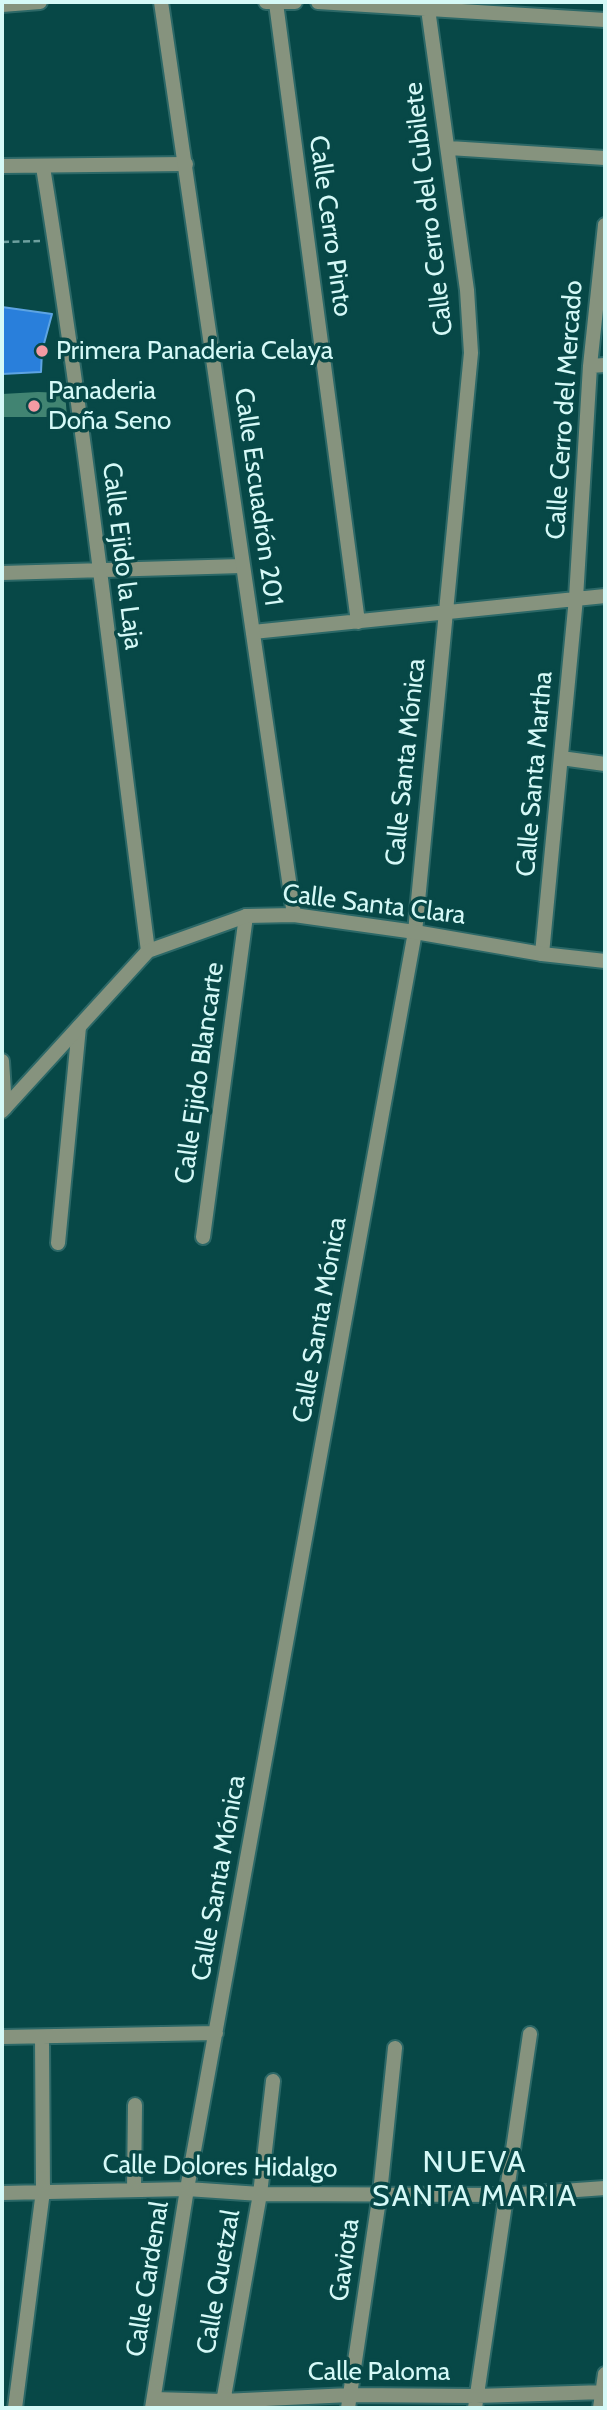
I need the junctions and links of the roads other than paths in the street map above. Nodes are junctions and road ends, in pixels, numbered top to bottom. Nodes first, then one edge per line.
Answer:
1 (40, 2) edge
2 (161, 2) edge
3 (271, 2) edge
4 (295, 2) edge
5 (318, 2) edge
6 (2, 5) edge
7 (457, 6) edge
8 (428, 9) junction
9 (605, 18) edge
10 (449, 148) junction
11 (605, 158) edge
12 (186, 164) junction
13 (2, 166) edge
14 (43, 167) junction
15 (605, 226) edge
16 (598, 365) edge
17 (242, 566) junction
18 (99, 572) junction
19 (2, 573) edge
20 (605, 596) edge
21 (576, 598) junction
22 (446, 612) junction
23 (358, 622) junction
24 (253, 632) junction
25 (561, 758) junction
26 (605, 764) edge
27 (294, 915) junction
28 (246, 916) junction
29 (415, 932) junction
30 (148, 951) junction
31 (542, 954) junction
32 (605, 961) edge
33 (79, 1027) junction
34 (2, 1061) edge
35 (4, 1109) edge
36 (203, 1237) dead end
37 (58, 1243) dead end
38 (216, 2033) junction
39 (530, 2034) dead end
40 (2, 2037) edge
41 (42, 2037) junction
42 (395, 2048) dead end
43 (273, 2081) dead end
44 (135, 2105) dead end
45 (605, 2188) edge
46 (187, 2189) junction
47 (134, 2190) junction
48 (43, 2191) junction
49 (2, 2193) edge
50 (380, 2193) junction
51 (260, 2194) junction
52 (506, 2195) junction
53 (605, 2374) edge
54 (604, 2392) edge
55 (349, 2402) edge
56 (475, 2402) edge
57 (153, 2404) edge
58 (223, 2404) edge
59 (15, 2408) edge
60 (600, 2408) edge

1 - 6 street
2 - 12 street, Calle Escuadrón 201
3 - 4 street
3 - 23 street, Calle Cerro Pinto
5 - 8 street
7 - 8 street
7 - 9 street
8 - 10 street, Calle Cerro del Cubilete
10 - 11 street
10 - 22 street, Calle Cerro del Cubilete
12 - 14 street
12 - 17 street, Calle Escuadrón 201
13 - 14 street
14 - 18 street, Calle Ejido la Laja
15 - 16 street, Calle Cerro del Mercado
16 - 21 street, Calle Cerro del Mercado
17 - 18 street
17 - 24 street, Calle Escuadrón 201
18 - 19 street
18 - 30 street, Calle Ejido la Laja
20 - 21 street
21 - 22 street
21 - 25 street, Calle Santa Martha
22 - 23 street
22 - 29 street, Calle Santa Mónica
23 - 24 street
24 - 27 street, Calle Escuadrón 201
25 - 26 street
25 - 31 street, Calle Santa Martha
27 - 28 street, Calle Santa Clara
27 - 29 street, Calle Santa Clara
28 - 30 street, Calle Santa Clara
28 - 36 street, Calle Ejido Blancarte
29 - 31 street, Calle Santa Clara
29 - 38 street, Calle Santa Mónica
30 - 33 street, Calle Santa Clara
31 - 32 street, Calle Santa Clara
33 - 35 street, Calle Santa Clara
33 - 37 street
34 - 35 street
38 - 41 street
38 - 46 street, Calle Cardenal
39 - 52 street
40 - 41 street
41 - 48 street
42 - 50 street, Gaviota
43 - 51 street, Calle Quetzal
44 - 47 street
45 - 52 street, Calle Dolores Hidalgo
46 - 47 street, Calle Dolores Hidalgo
46 - 51 street, Calle Dolores Hidalgo
46 - 57 street, Calle Cardenal
47 - 48 street, Calle Dolores Hidalgo
48 - 49 street, Calle Dolores Hidalgo
48 - 59 street
50 - 51 street, Calle Dolores Hidalgo
50 - 52 street, Calle Dolores Hidalgo
50 - 55 street, Gaviota
51 - 58 street, Calle Quetzal
52 - 56 street
53 - 54 street
54 - 56 street, Calle Paloma
54 - 60 street
55 - 56 street, Calle Paloma
55 - 58 street, Calle Paloma
57 - 58 street, Calle Paloma

